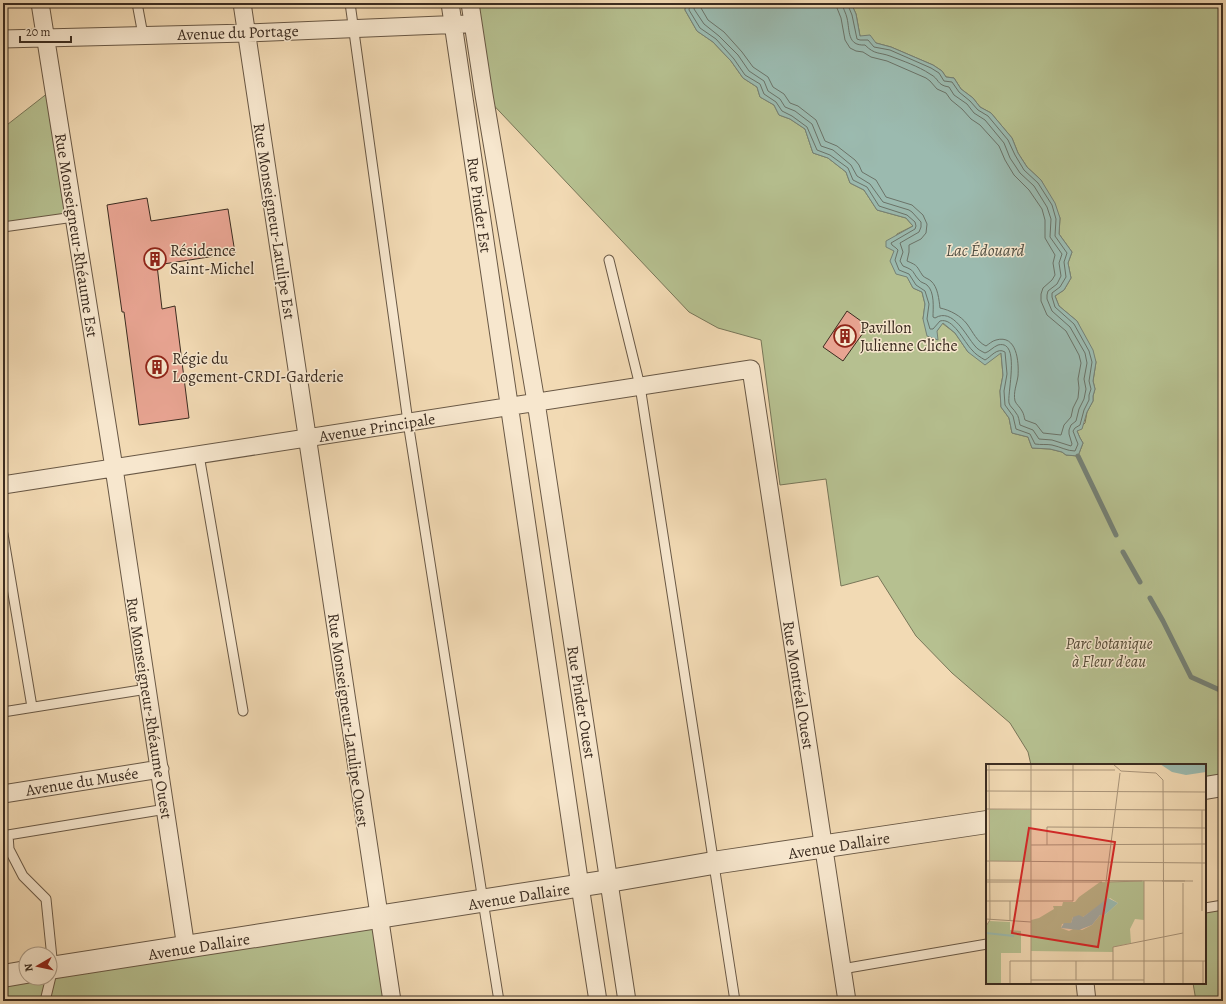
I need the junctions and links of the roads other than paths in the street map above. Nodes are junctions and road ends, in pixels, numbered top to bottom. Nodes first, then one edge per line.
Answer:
1 (40, 3) edge
2 (137, 3) edge
3 (242, 3) edge
4 (350, 3) edge
5 (450, 3) edge
6 (470, 3) edge
7 (453, 24) junction
8 (473, 24) junction
9 (354, 28) junction
10 (247, 33) junction
11 (143, 35) junction
12 (45, 38) junction
13 (3, 39) edge
14 (74, 217) junction
15 (3, 227) edge
16 (609, 260) dead end
17 (751, 369) joint
18 (640, 386) junction
19 (536, 402) junction
20 (510, 407) junction
21 (408, 422) junction
22 (308, 439) junction
23 (199, 455) junction
24 (114, 468) junction
25 (3, 485) edge
26 (3, 534) edge
27 (147, 689) junction
28 (32, 707) junction
29 (243, 711) dead end
30 (3, 712) edge
31 (160, 769) junction
32 (1223, 785) edge
33 (1206, 788) edge
34 (3, 794) edge
35 (166, 809) junction
36 (986, 822) edge
37 (823, 848) junction
38 (713, 863) junction
39 (609, 882) junction
40 (580, 886) junction
41 (483, 901) junction
42 (1223, 905) edge
43 (1206, 908) edge
44 (378, 918) junction
45 (986, 944) edge
46 (50, 946) edge
47 (186, 948) junction
48 (58, 967) edge
49 (842, 969) junction
50 (18, 973) edge
51 (3, 976) edge
52 (1085, 984) edge
53 (48, 986) edge
54 (47, 1001) edge
55 (392, 1001) edge
56 (500, 1001) edge
57 (598, 1001) edge
58 (627, 1001) edge
59 (735, 1001) edge
60 (846, 1001) edge
61 (1086, 1001) edge

1 - 12 street, Rue Monseigneur-Rhéaume Est
2 - 11 lane
3 - 10 street, Rue Monseigneur-Latulipe Est
4 - 9 lane
5 - 7 street, Rue Pinder Est
6 - 8 street, Rue Pinder Est
7 - 8 street, Avenue du Portage
7 - 9 street, Avenue du Portage
7 - 20 street, Rue Pinder Est
8 - 19 street, Rue Pinder Est
9 - 10 street, Avenue du Portage
9 - 21 lane
10 - 11 street, Avenue du Portage
10 - 22 street, Rue Monseigneur-Latulipe Est
11 - 12 street, Avenue du Portage
12 - 13 street, Avenue du Portage
12 - 14 street, Rue Monseigneur-Rhéaume Est
14 - 15 lane
14 - 24 street, Rue Monseigneur-Rhéaume Est
16 - 18 lane
17 - 18 street, Avenue Principale
17 - 37 street, Rue Montréal Ouest
18 - 19 street, Avenue Principale
18 - 38 lane
19 - 20 street, Avenue Principale
19 - 39 street, Rue Pinder Ouest
20 - 21 street, Avenue Principale
20 - 40 street, Rue Pinder Ouest
21 - 22 street, Avenue Principale
21 - 41 lane
22 - 23 street, Avenue Principale
22 - 44 street, Rue Monseigneur-Latulipe Ouest
23 - 24 street, Avenue Principale
23 - 29 lane
24 - 25 street, Avenue Principale
24 - 27 street, Rue Monseigneur-Rhéaume Ouest
26 - 28 lane
27 - 28 lane
27 - 31 street, Rue Monseigneur-Rhéaume Ouest
28 - 30 lane
31 - 34 street, Avenue du Musée
31 - 35 street, Rue Monseigneur-Rhéaume Ouest
32 - 33 street
35 - 46 lane
35 - 47 street, Rue Monseigneur-Rhéaume Ouest
36 - 37 street, Avenue Dallaire
37 - 38 street, Avenue Dallaire
37 - 49 street, Rue Montréal Ouest
38 - 39 street, Avenue Dallaire
38 - 59 lane
39 - 40 street, Avenue Dallaire
39 - 58 street, Rue Pinder Ouest
40 - 41 street, Avenue Dallaire
40 - 57 street, Rue Pinder Ouest
41 - 44 street, Avenue Dallaire
41 - 56 lane
42 - 43 lane
44 - 47 street, Avenue Dallaire
44 - 55 street, Rue Monseigneur-Latulipe Ouest
45 - 49 lane
47 - 48 street, Avenue Dallaire
49 - 60 street, Rue Montréal Ouest
50 - 51 street
52 - 61 street
53 - 54 lane

